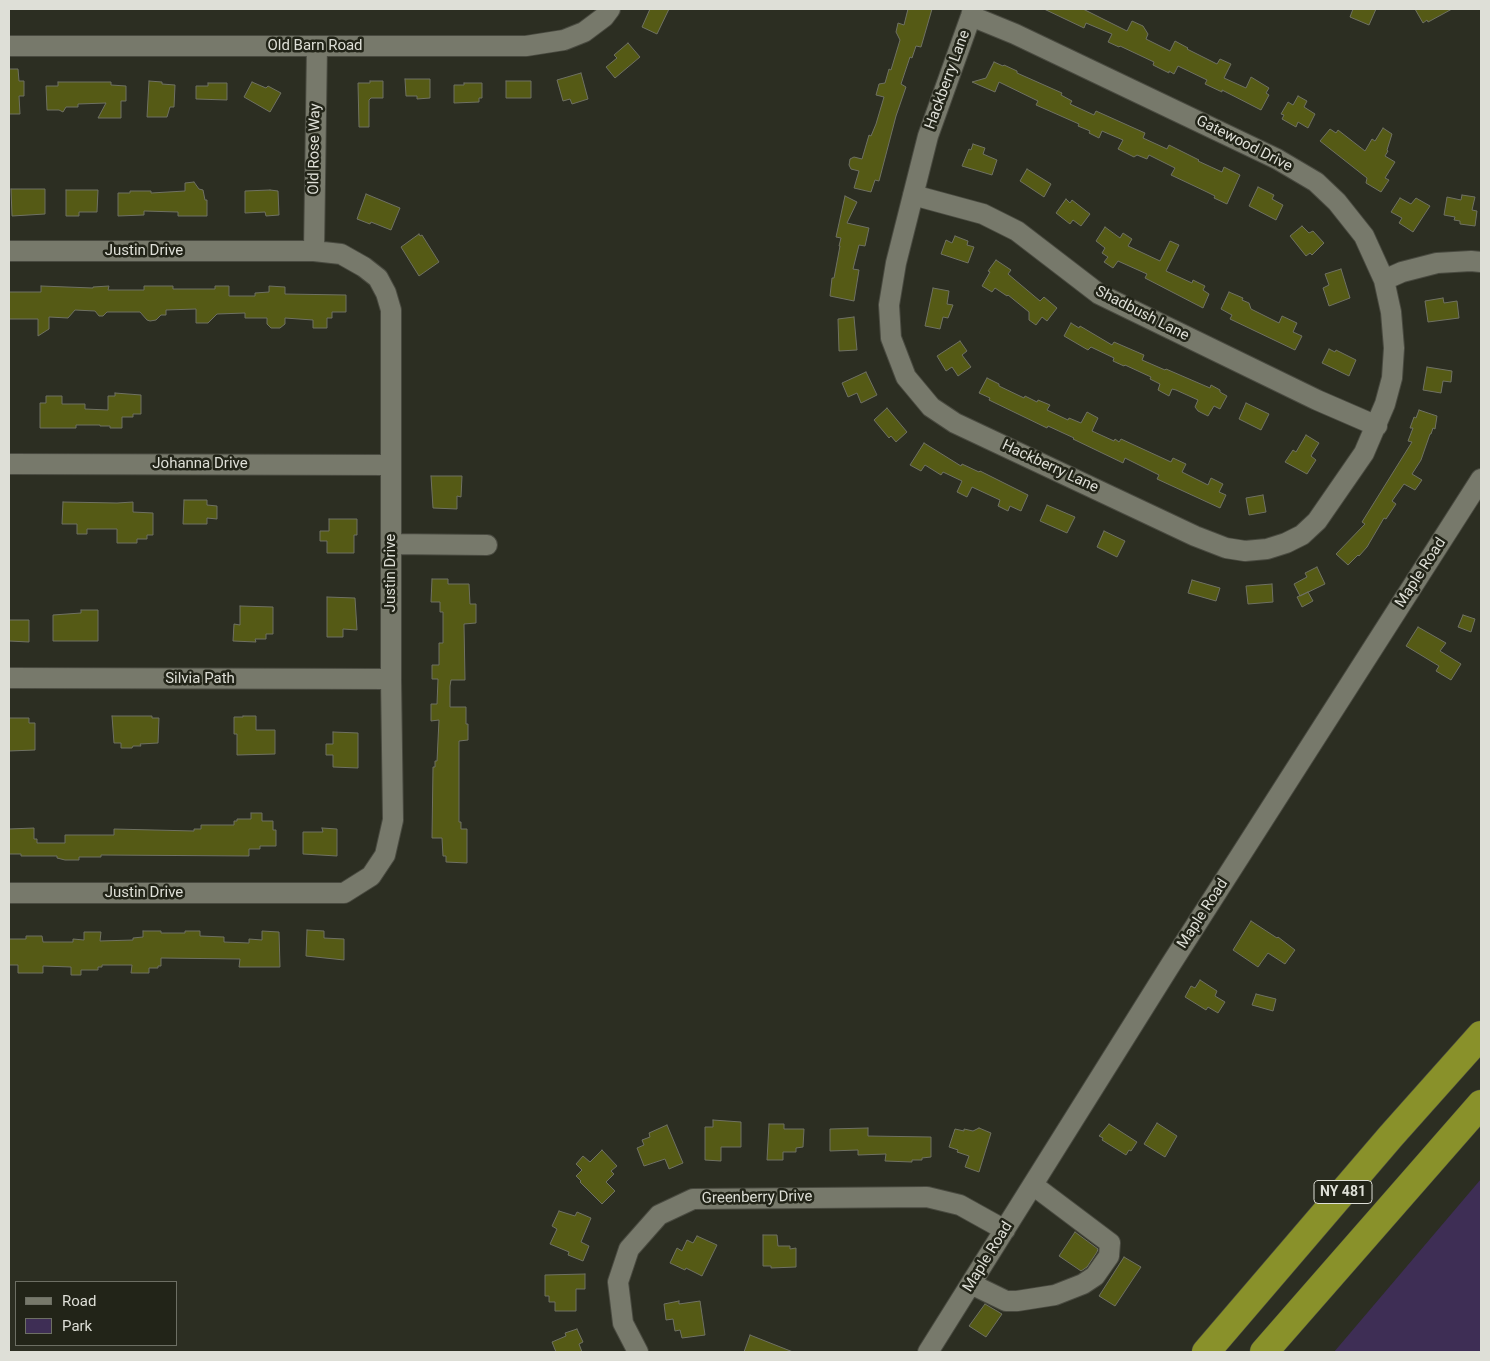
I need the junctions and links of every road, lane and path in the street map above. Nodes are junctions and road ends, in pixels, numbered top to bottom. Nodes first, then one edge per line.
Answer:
1 (610, 9) edge
2 (972, 12) edge
3 (9, 46) edge
4 (317, 46) junction
5 (913, 195) junction
6 (9, 251) edge
7 (314, 251) junction
8 (1481, 262) edge
9 (1384, 280) junction
10 (1377, 426) junction
11 (9, 464) edge
12 (392, 465) junction
13 (1481, 479) edge
14 (392, 544) junction
15 (487, 545) dead end
16 (9, 678) edge
17 (391, 679) junction
18 (9, 893) edge
19 (1481, 1035) edge
20 (1481, 1104) edge
21 (1033, 1185) junction
22 (1005, 1230) junction
23 (971, 1284) junction
24 (638, 1352) edge
25 (928, 1352) edge
26 (1206, 1352) edge
27 (1264, 1352) edge

1 - 4 street, Old Barn Road
2 - 5 street, Hackberry Lane
2 - 9 street, Gatewood Drive
3 - 4 street, Old Barn Road
4 - 7 street, Old Rose Way
5 - 10 street, Shadbush Lane
5 - 10 street, Hackberry Lane
6 - 7 street, Justin Drive
7 - 12 street, Justin Drive
8 - 9 street
9 - 10 street, Hackberry Lane
11 - 12 street, Johanna Drive
12 - 14 street, Justin Drive
13 - 21 street, Maple Road
14 - 15 street
14 - 17 street, Justin Drive
16 - 17 street, Silvia Path
17 - 18 street, Justin Drive
19 - 26 highway, NY 481
20 - 27 highway, NY 481
21 - 22 street, Maple Road
21 - 23 street
22 - 23 street, Maple Road
22 - 24 street, Greenberry Drive
23 - 25 street, Maple Road

